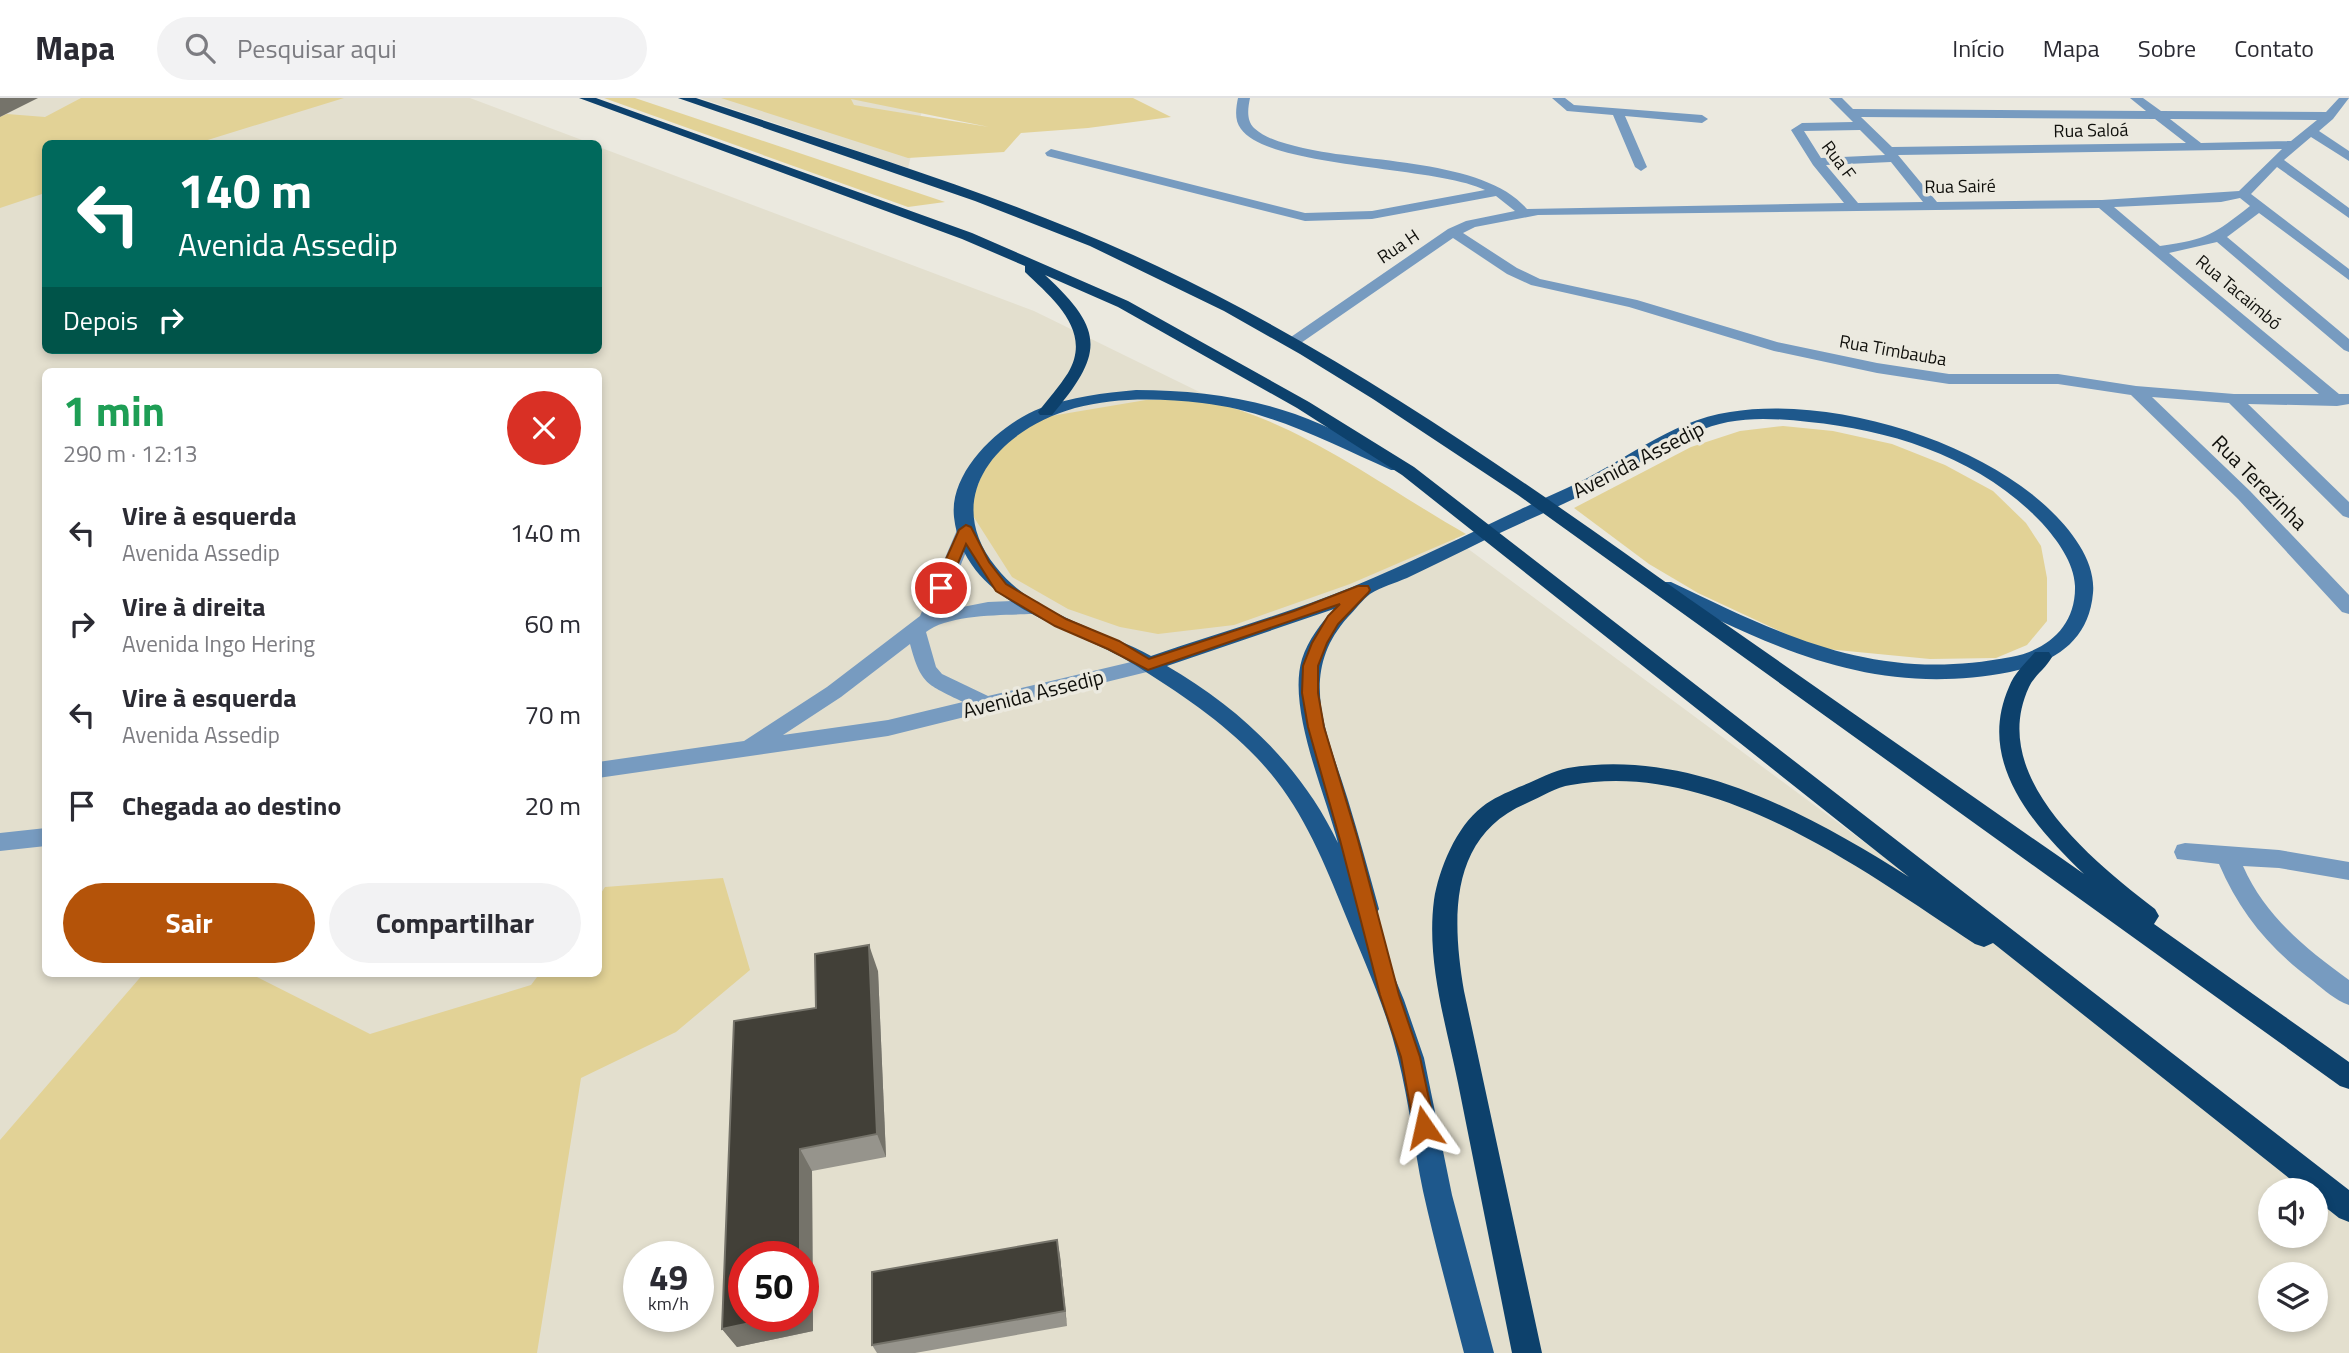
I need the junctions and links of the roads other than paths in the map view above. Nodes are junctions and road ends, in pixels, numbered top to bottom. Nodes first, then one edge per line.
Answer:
1 (585, 98) edge
2 (684, 98) edge
3 (1244, 98) edge
4 (1558, 98) edge
5 (1835, 98) edge
6 (2136, 98) edge
7 (2340, 108) edge
8 (1618, 113) junction
9 (1849, 113) junction
10 (2158, 115) junction
11 (1702, 119) dead end
12 (1862, 126) junction
13 (2311, 131) junction
14 (2294, 145) junction
15 (2199, 147) junction
16 (1051, 153) dead end
17 (1891, 155) junction
18 (2349, 158) edge
19 (2276, 160) junction
20 (1817, 162) junction
21 (1641, 167) dead end
22 (1498, 192) junction
23 (2244, 194) junction
24 (2102, 204) junction
25 (1932, 205) junction
26 (2260, 205) junction
27 (1853, 206) junction
28 (1530, 212) junction
29 (2349, 215) edge
30 (1453, 232) junction
31 (2219, 237) junction
32 (2158, 250) junction
33 (1015, 256) junction
34 (2349, 276) edge
35 (1293, 342) junction
36 (2349, 347) edge
37 (2136, 391) junction
38 (2341, 398) edge
39 (2234, 399) junction
40 (1046, 412) junction
41 (2349, 412) edge
42 (1408, 471) junction
43 (2349, 512) edge
44 (966, 530) junction
45 (1648, 579) junction
46 (1363, 590) junction
47 (1032, 607) junction
48 (2349, 607) edge
49 (922, 626) junction
50 (2042, 657) junction
51 (1148, 665) junction
52 (987, 705) junction
53 (747, 748) junction
54 (602, 769) edge
55 (42, 837) edge
56 (0, 842) edge
57 (2185, 852) dead end
58 (2227, 856) junction
59 (2349, 871) edge
60 (2349, 994) edge
61 (1389, 995) junction
62 (2086, 1001) junction
63 (2283, 1029) junction
64 (2349, 1077) edge
65 (2265, 1144) junction
66 (2349, 1208) edge
67 (2349, 1216) edge
68 (1479, 1353) edge
69 (1527, 1353) edge

1 - 33 highway
2 - 35 highway
3 - 22 street
4 - 8 street
5 - 9 street
6 - 10 street
7 - 10 street
7 - 13 street
8 - 11 street
8 - 21 street
9 - 10 street
9 - 12 street
10 - 15 street
12 - 17 street
12 - 20 street, Rua F
13 - 14 street
13 - 18 street
14 - 15 street, Rua Saloá
14 - 19 street
15 - 17 street, Rua Saloá
16 - 22 street
17 - 20 street, Rua Saloá
17 - 25 street
19 - 23 street
19 - 29 street
20 - 27 street, Rua F
22 - 28 street
23 - 24 street, Rua Sairé
23 - 26 street
24 - 25 street, Rua Sairé
24 - 32 street, Rua Tacaimbó
25 - 27 street, Rua Sairé
26 - 31 street
26 - 34 street
27 - 28 street, Rua Sairé
28 - 30 street, Rua H
30 - 35 street, Rua H
30 - 37 street, Rua Timbauba
31 - 32 street
31 - 36 street
32 - 38 street, Rua Tacaimbó
33 - 40 highway
33 - 42 highway
35 - 45 highway
37 - 39 street, Rua Timbauba
37 - 48 street, Rua Terezinha
38 - 39 street, Rua Timbauba
38 - 41 street, Rua Tacaimbó
39 - 43 street
40 - 42 main road
40 - 44 main road
42 - 62 highway
44 - 47 main road
44 - 49 street
45 - 50 main road, Avenida Assedip
45 - 63 highway
46 - 50 main road, Avenida Assedip
46 - 51 main road, Avenida Assedip
46 - 61 main road
47 - 49 street
47 - 51 main road
49 - 52 street
49 - 53 street, Avenida Assedip
50 - 63 highway
51 - 52 street, Avenida Assedip
51 - 61 main road
52 - 53 street, Avenida Assedip
53 - 54 street, Avenida Assedip
55 - 56 street
57 - 58 street
58 - 59 street
58 - 60 street
61 - 68 main road
62 - 65 highway
62 - 69 highway
63 - 64 highway
65 - 66 highway
65 - 67 main road

